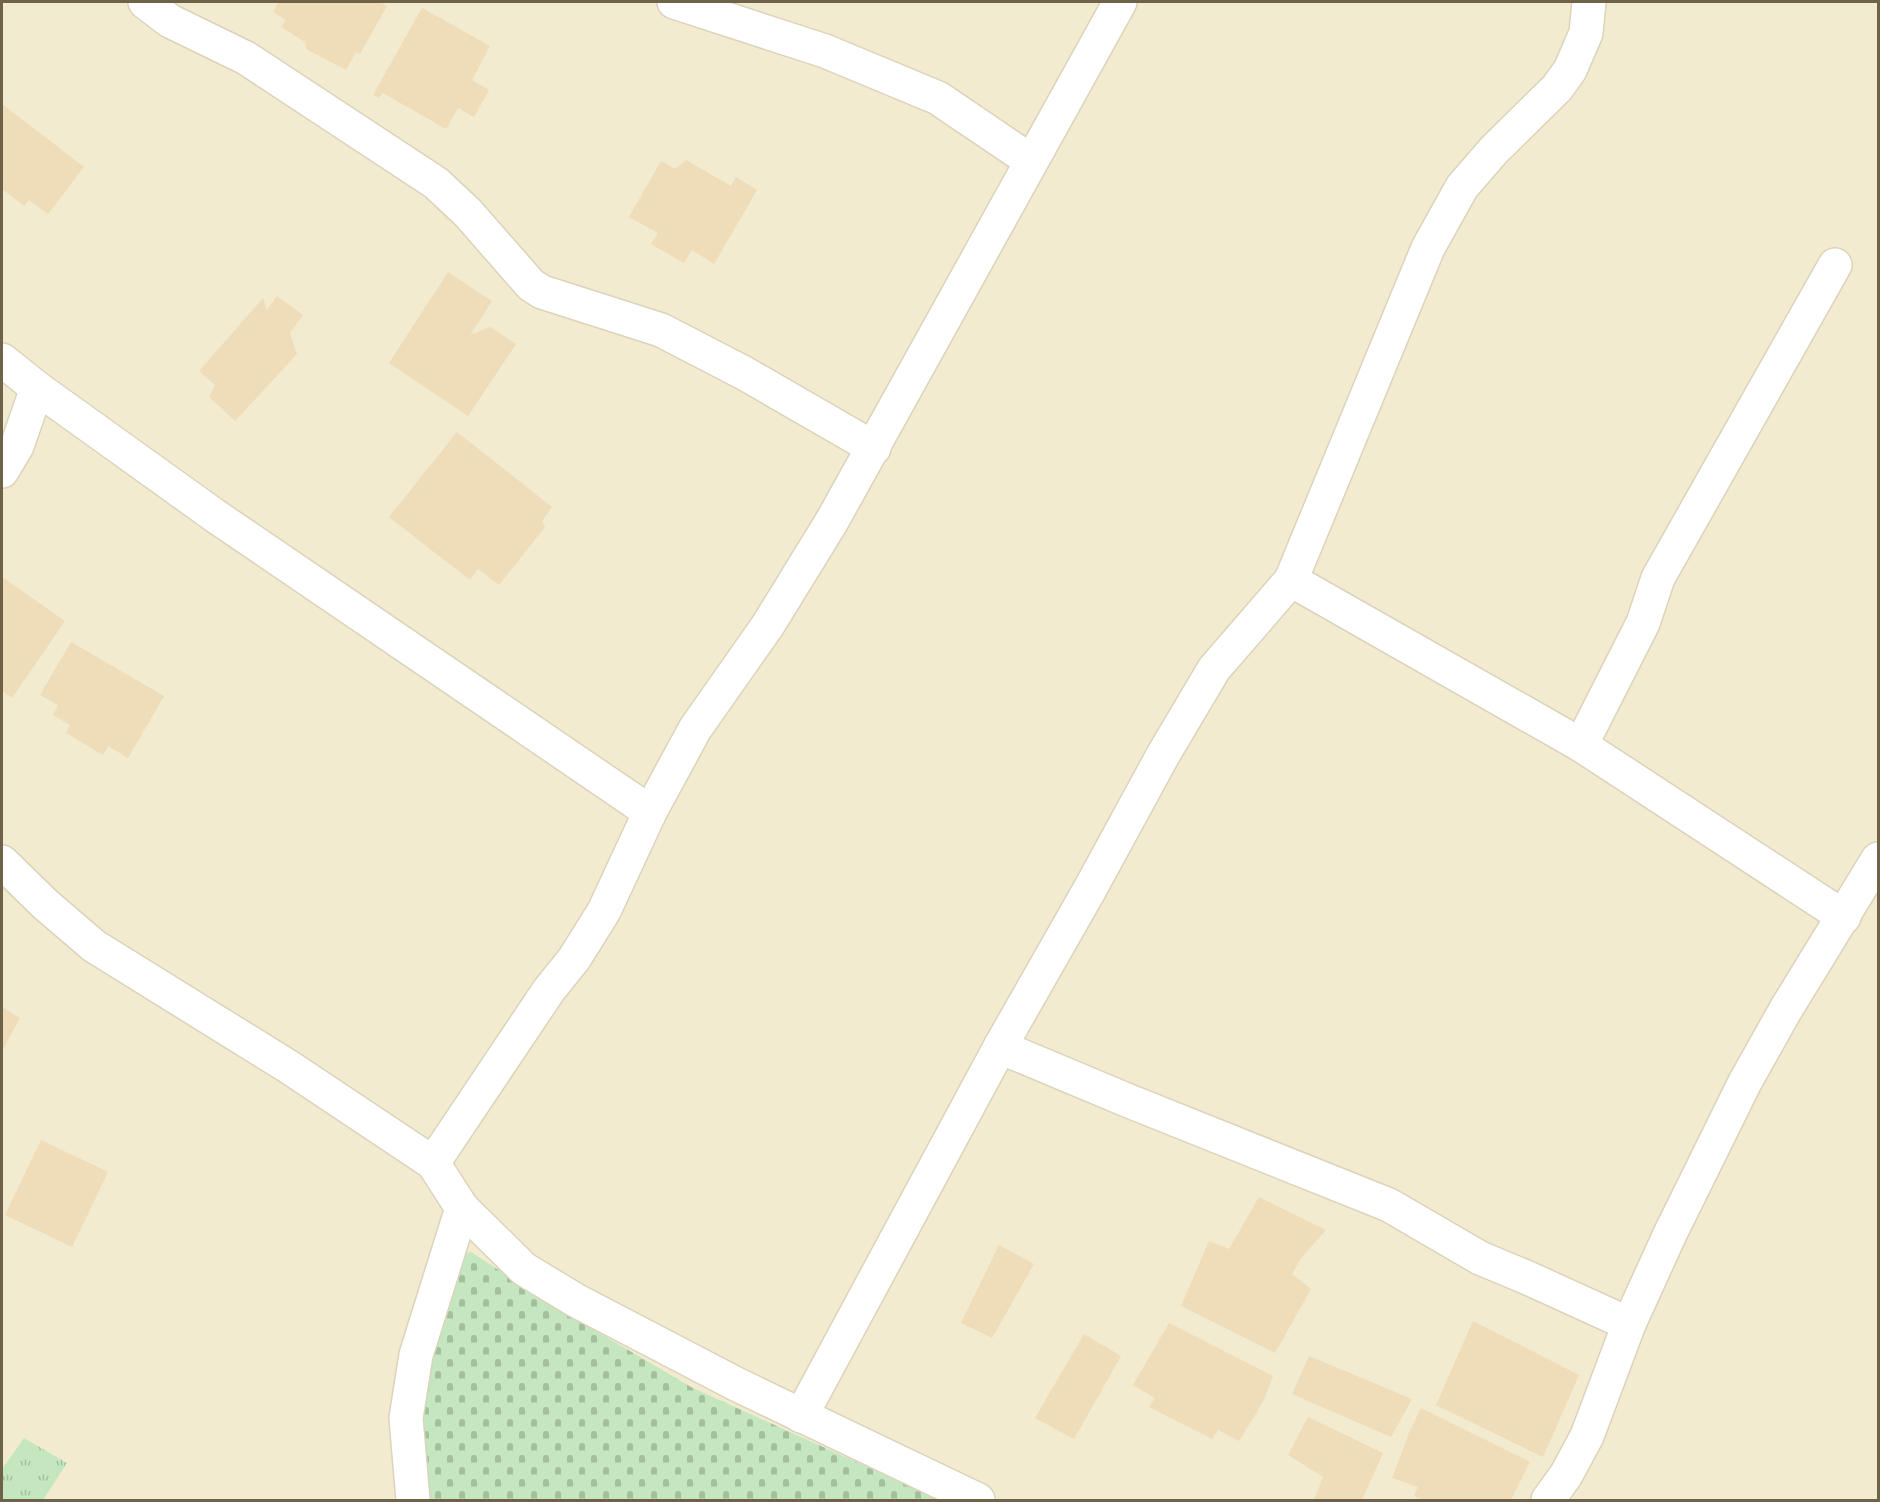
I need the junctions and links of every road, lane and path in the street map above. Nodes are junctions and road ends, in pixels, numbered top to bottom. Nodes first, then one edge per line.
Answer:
1 (145, 2) edge
2 (674, 2) edge
3 (1120, 2) edge
4 (1589, 2) edge
5 (1031, 161) junction
6 (1835, 265) dead end
7 (2, 360) edge
8 (37, 388) junction
9 (874, 448) junction
10 (2, 471) edge
11 (1291, 580) junction
12 (1581, 745) junction
13 (650, 812) junction
14 (1878, 859) edge
15 (2, 862) edge
16 (1844, 917) junction
17 (1000, 1047) junction
18 (433, 1163) junction
19 (462, 1208) junction
20 (1629, 1324) junction
21 (801, 1416) junction
22 (413, 1500) edge
23 (978, 1500) edge
24 (1548, 1500) edge

1 - 9 street
2 - 5 street
3 - 5 street
4 - 11 street
5 - 9 street
6 - 12 street
7 - 8 street
8 - 10 street
8 - 13 street
9 - 13 street
11 - 12 street
11 - 17 street
12 - 16 street
13 - 18 street
14 - 16 street
15 - 18 street
16 - 20 street
17 - 20 street
17 - 21 street
18 - 19 street
19 - 21 street
19 - 22 street
20 - 24 street
21 - 23 street

